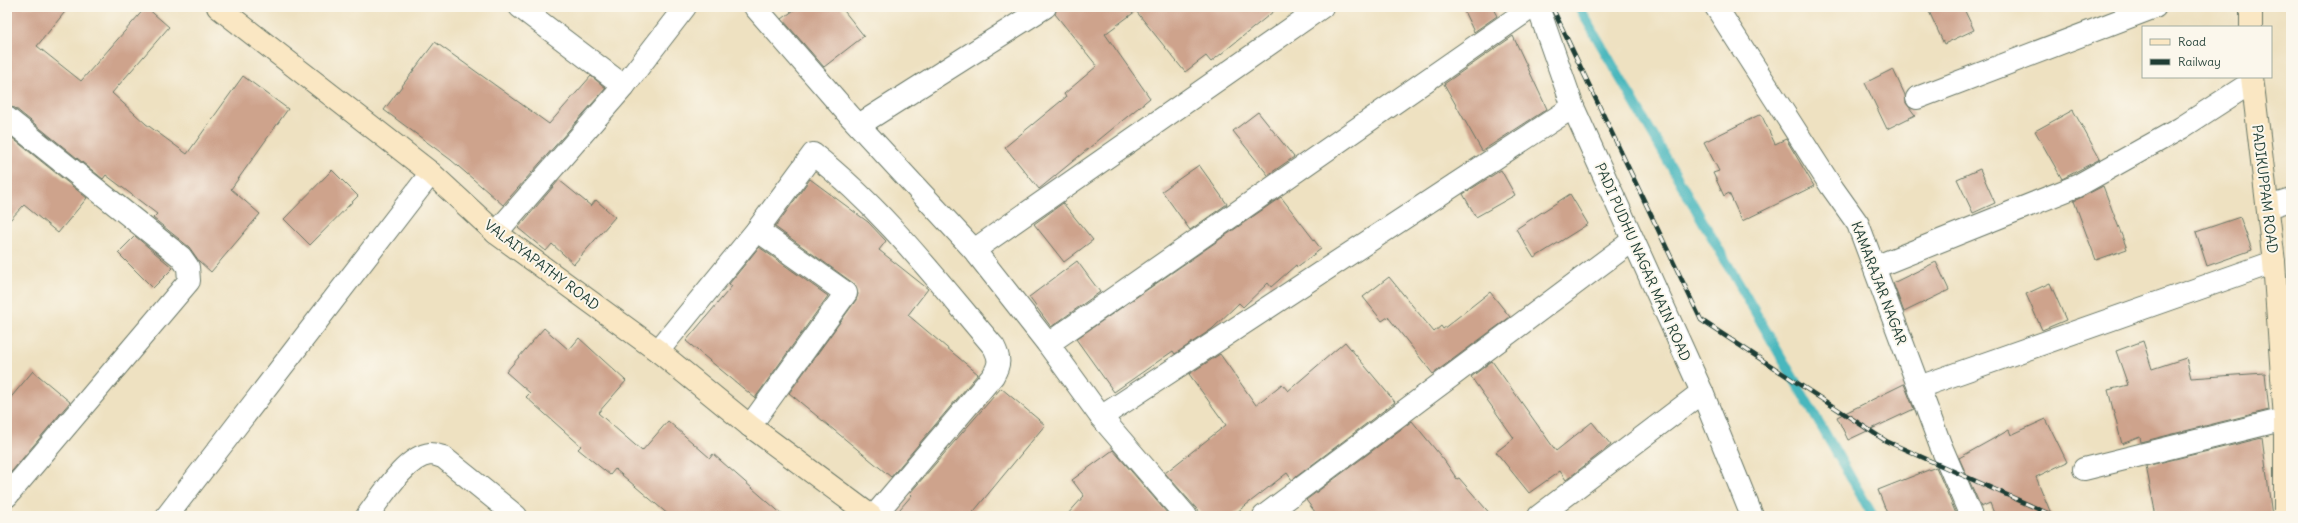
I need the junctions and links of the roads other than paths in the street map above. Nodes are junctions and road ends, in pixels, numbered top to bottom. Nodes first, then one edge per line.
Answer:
1 (520, 7) edge
2 (685, 7) edge
3 (1045, 7) edge
4 (1322, 7) edge
5 (1532, 7) edge
6 (1538, 7) edge
7 (1716, 7) edge
8 (2155, 7) edge
9 (2251, 7) edge
10 (220, 8) edge
11 (762, 10) edge
12 (2251, 26) edge
13 (2252, 79) edge
14 (624, 86) junction
15 (1917, 98) dead end
16 (1573, 107) junction
17 (7, 118) edge
18 (859, 126) junction
19 (431, 173) junction
20 (2291, 200) edge
21 (2268, 207) junction
22 (757, 230) junction
23 (496, 233) junction
24 (1632, 241) junction
25 (974, 250) junction
26 (2274, 262) junction
27 (1875, 267) junction
28 (1048, 344) junction
29 (658, 351) junction
30 (1919, 387) junction
31 (1702, 392) junction
32 (1101, 417) junction
33 (2285, 419) junction
34 (750, 426) junction
35 (2084, 469) dead end
36 (7, 496) edge
37 (166, 516) edge
38 (367, 516) edge
39 (516, 516) edge
40 (872, 516) edge
41 (1186, 516) edge
42 (1264, 516) edge
43 (1539, 516) edge
44 (1752, 516) edge
45 (1971, 516) edge
46 (2285, 516) edge

1 - 14 street
2 - 14 street
3 - 18 street
4 - 25 street
5 - 28 street
6 - 16 street, PADI PUDHU NAGAR MAIN ROAD
7 - 27 street, KAMARAJAR NAGAR
8 - 15 street
9 - 12 main road
10 - 19 main road, VALAIYAPATHY ROAD
11 - 18 street
13 - 21 main road, PADIKUPPAM ROAD
13 - 27 street
14 - 23 street
16 - 24 street, PADI PUDHU NAGAR MAIN ROAD
16 - 32 street
17 - 36 street
18 - 25 street
19 - 23 main road, VALAIYAPATHY ROAD
19 - 37 street
20 - 21 street
21 - 26 main road, PADIKUPPAM ROAD
22 - 29 street
22 - 34 street
22 - 40 street
23 - 29 main road, VALAIYAPATHY ROAD
24 - 31 street, PADI PUDHU NAGAR MAIN ROAD
24 - 42 street
25 - 28 street
26 - 30 street
26 - 33 main road, PADIKUPPAM ROAD
27 - 30 street, KAMARAJAR NAGAR
28 - 32 street
29 - 34 main road, VALAIYAPATHY ROAD
30 - 45 street, KAMARAJAR NAGAR
31 - 43 street
31 - 44 street, PADI PUDHU NAGAR MAIN ROAD
32 - 41 street
33 - 35 street
33 - 46 main road, PADIKUPPAM ROAD
34 - 40 main road, VALAIYAPATHY ROAD
38 - 39 street

